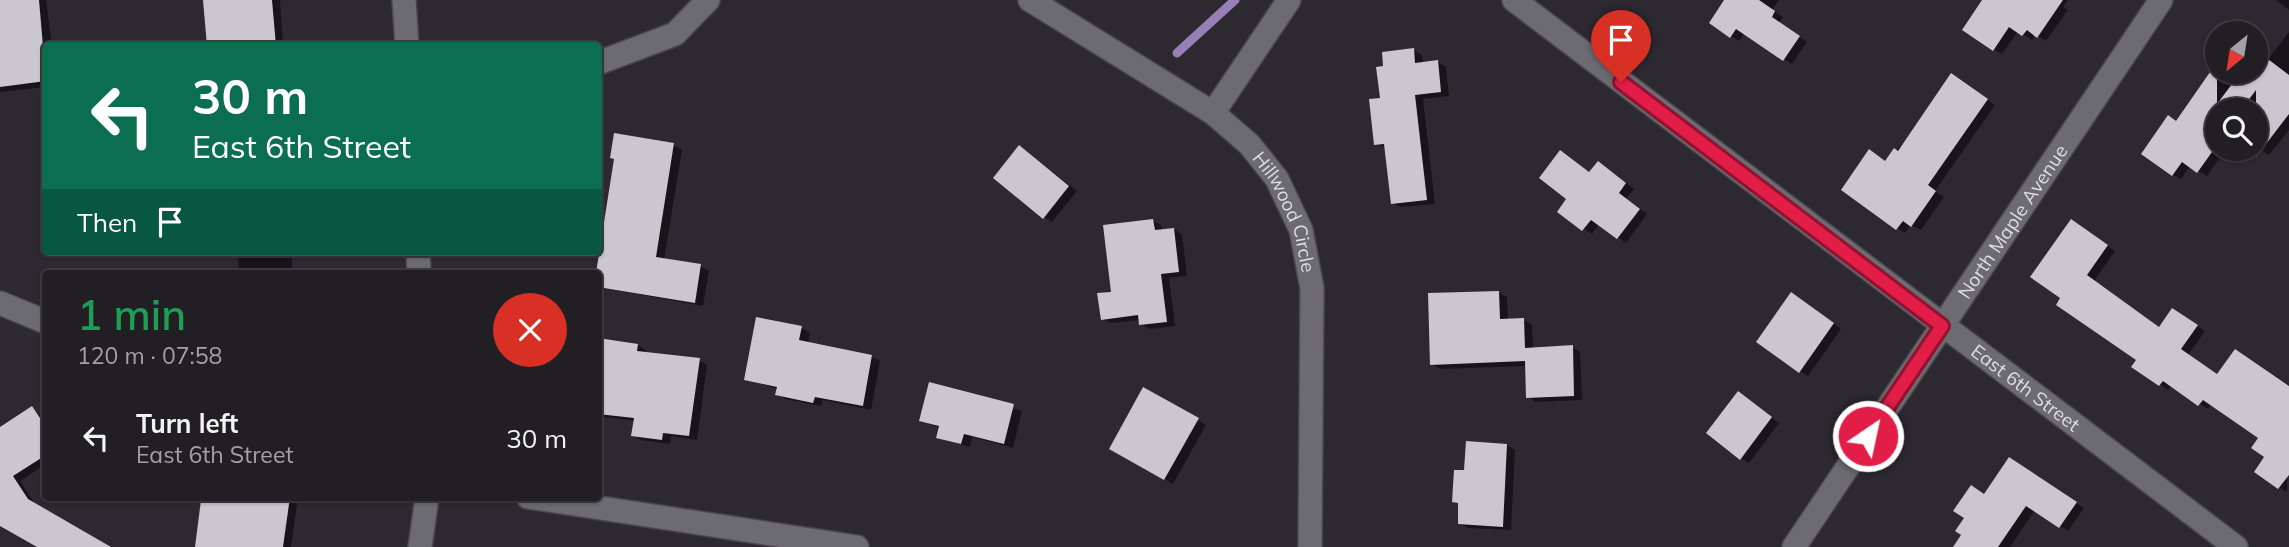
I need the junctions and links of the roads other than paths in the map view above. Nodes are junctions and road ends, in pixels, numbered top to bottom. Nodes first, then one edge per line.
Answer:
1 (404, 0) edge
2 (708, 0) edge
3 (1030, 0) edge
4 (1289, 0) edge
5 (1514, 0) edge
6 (2161, 0) edge
7 (407, 42) edge
8 (602, 61) edge
9 (1213, 113) junction
10 (0, 303) edge
11 (42, 320) edge
12 (1942, 326) junction
13 (426, 501) edge
14 (554, 501) edge
15 (420, 547) edge
16 (857, 547) edge
17 (1310, 547) edge
18 (1794, 547) edge
19 (2236, 547) edge

1 - 7 street
2 - 8 street
3 - 9 street, Hillwood Circle
4 - 9 street
5 - 12 street, East 6th Street
6 - 12 street, North Maple Avenue
9 - 17 street, Hillwood Circle
10 - 11 street
12 - 18 street, North Maple Avenue
12 - 19 street, East 6th Street
13 - 15 street
14 - 16 street

